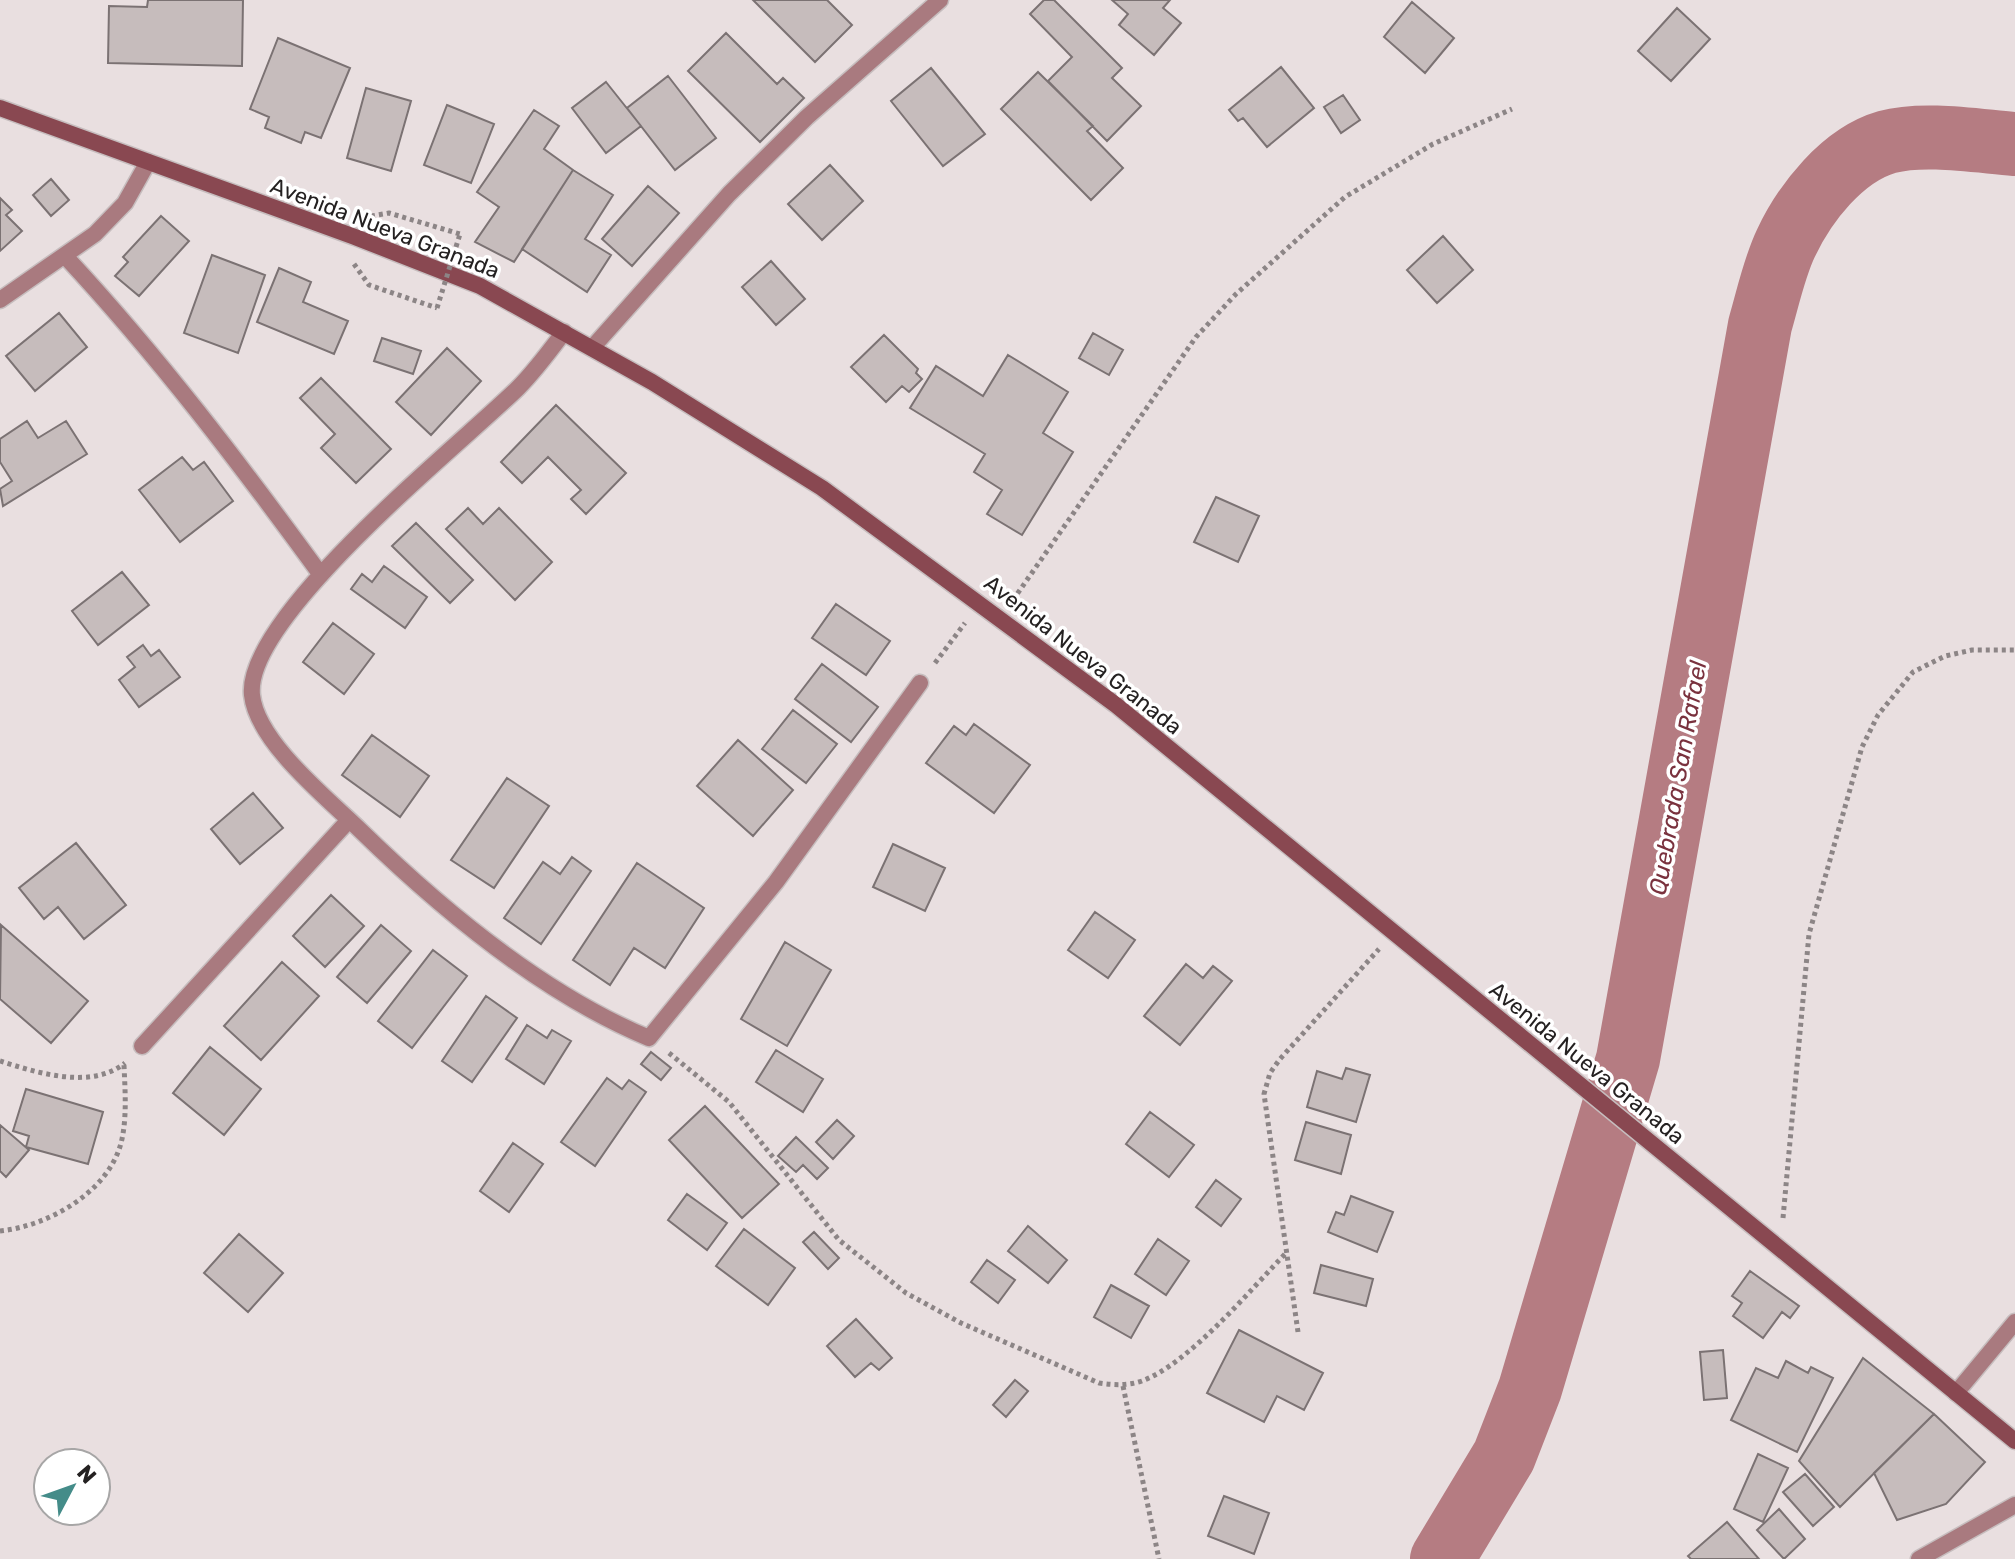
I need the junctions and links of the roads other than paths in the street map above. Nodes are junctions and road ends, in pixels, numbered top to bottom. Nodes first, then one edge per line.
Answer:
1 (940, 0) edge
2 (0, 108) edge
3 (148, 162) junction
4 (65, 256) junction
5 (0, 300) edge
6 (564, 332) junction
7 (592, 348) junction
8 (321, 575) junction
9 (920, 683) road end
10 (349, 820) junction
11 (142, 1046) road end
12 (2015, 1322) edge
13 (1956, 1393) junction
14 (2015, 1441) edge
15 (2015, 1505) edge
16 (1919, 1559) edge

1 - 7 street
2 - 3 street, Avenida Nueva Granada
3 - 4 street
3 - 6 street, Avenida Nueva Granada
4 - 5 street
4 - 8 street
6 - 7 street, Avenida Nueva Granada
6 - 8 street
7 - 13 street, Avenida Nueva Granada
8 - 10 street
9 - 10 street
10 - 11 street
12 - 13 street
13 - 14 street, Avenida Nueva Granada
15 - 16 street

